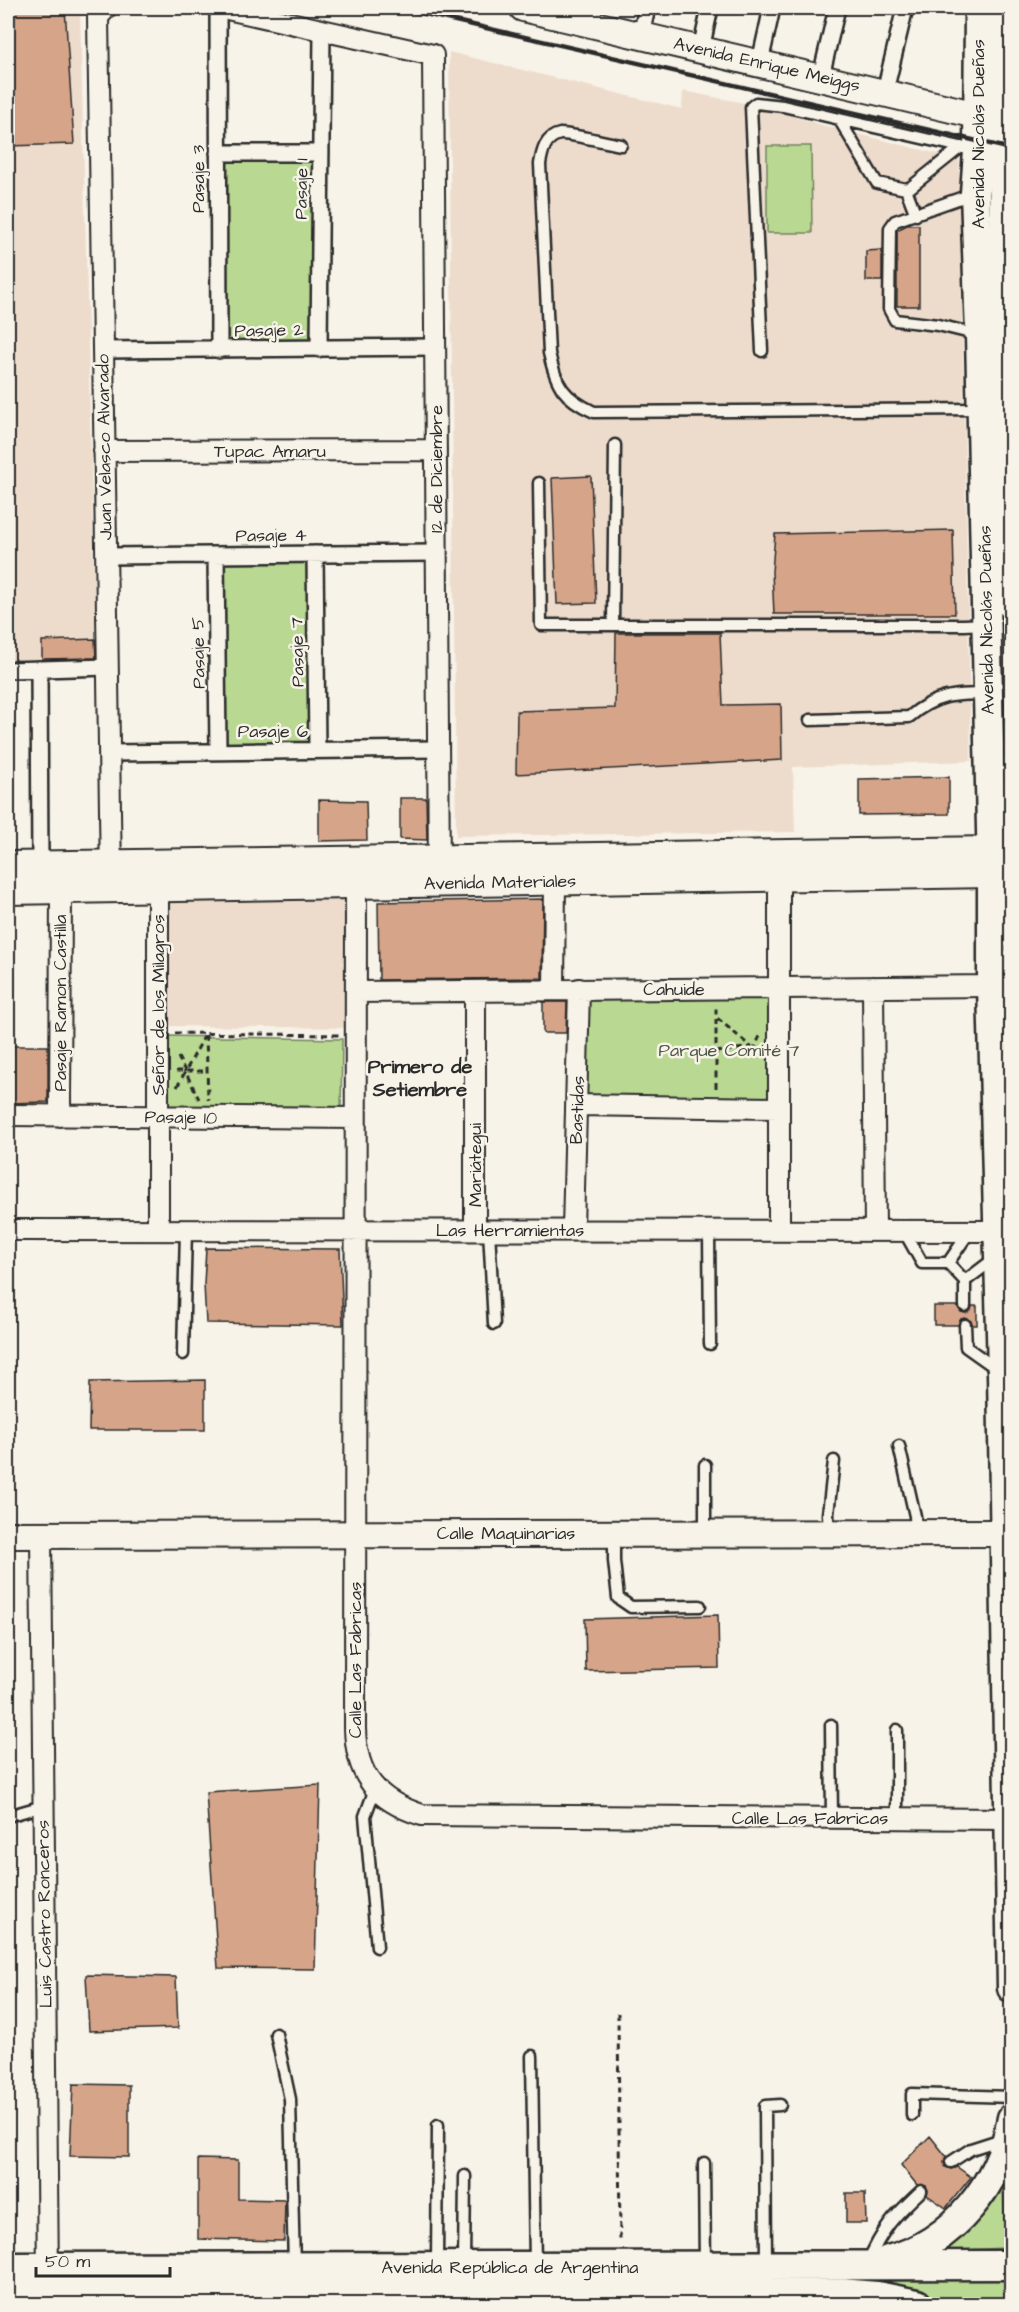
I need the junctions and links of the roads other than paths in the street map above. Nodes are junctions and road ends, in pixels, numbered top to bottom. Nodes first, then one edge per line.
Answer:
1 (106, 8) edge
2 (218, 8) edge
3 (223, 8) edge
4 (523, 8) edge
5 (647, 8) edge
6 (710, 8) edge
7 (772, 8) edge
8 (837, 8) edge
9 (904, 8) edge
10 (979, 8) edge
11 (1004, 8) edge
12 (576, 14) edge
13 (322, 30) junction
14 (641, 35) junction
15 (1008, 38) edge
16 (701, 49) junction
17 (760, 62) junction
18 (821, 76) junction
19 (885, 91) junction
20 (839, 119) junction
21 (997, 119) edge
22 (621, 145) dead end
23 (969, 149) junction
24 (218, 153) junction
25 (321, 153) junction
26 (1007, 174) edge
27 (906, 189) junction
28 (975, 193) junction
29 (916, 215) junction
30 (981, 335) junction
31 (435, 347) junction
32 (319, 349) junction
33 (103, 350) junction
34 (219, 350) junction
35 (762, 351) dead end
36 (1009, 357) edge
37 (982, 409) junction
38 (615, 445) dead end
39 (436, 450) junction
40 (105, 451) junction
41 (539, 483) dead end
42 (436, 553) junction
43 (315, 554) junction
44 (216, 555) junction
45 (106, 556) junction
46 (1011, 605) edge
47 (986, 624) junction
48 (613, 625) junction
49 (108, 667) junction
50 (39, 669) junction
51 (8, 670) edge
52 (987, 694) junction
53 (810, 720) dead end
54 (438, 749) junction
55 (318, 750) junction
56 (218, 751) junction
57 (109, 753) junction
58 (992, 862) junction
59 (110, 864) junction
60 (8, 865) edge
61 (40, 865) junction
62 (439, 871) junction
63 (779, 877) junction
64 (555, 881) junction
65 (356, 885) junction
66 (158, 888) junction
67 (111, 889) junction
68 (60, 890) junction
69 (8, 891) edge
70 (1002, 982) edge
71 (873, 987) junction
72 (780, 988) junction
73 (579, 989) junction
74 (554, 990) junction
75 (475, 991) junction
76 (356, 992) junction
77 (577, 1105) junction
78 (779, 1108) junction
79 (8, 1115) edge
80 (60, 1116) junction
81 (160, 1116) junction
82 (355, 1118) junction
83 (8, 1230) edge
84 (158, 1230) junction
85 (186, 1230) junction
86 (355, 1230) junction
87 (482, 1230) junction
88 (573, 1230) junction
89 (709, 1231) junction
90 (779, 1231) junction
91 (875, 1231) junction
92 (904, 1231) junction
93 (970, 1231) junction
94 (1003, 1239) edge
95 (948, 1263) junction
96 (965, 1281) junction
97 (965, 1306) dead end
98 (494, 1324) dead end
99 (965, 1325) dead end
100 (710, 1344) dead end
101 (183, 1354) dead end
102 (1005, 1382) edge
103 (899, 1446) dead end
104 (834, 1461) dead end
105 (705, 1465) dead end
106 (614, 1533) junction
107 (705, 1533) junction
108 (829, 1533) junction
109 (916, 1533) junction
110 (1004, 1533) junction
111 (355, 1534) junction
112 (8, 1535) edge
113 (41, 1535) junction
114 (700, 1606) dead end
115 (831, 1725) dead end
116 (897, 1730) dead end
117 (375, 1789) junction
118 (43, 1806) junction
119 (8, 1816) edge
120 (832, 1818) junction
121 (897, 1818) junction
122 (1009, 1819) junction
123 (377, 1947) dead end
124 (1011, 1988) edge
125 (276, 2034) dead end
126 (532, 2056) dead end
127 (1011, 2097) edge
128 (780, 2105) dead end
129 (912, 2115) dead end
130 (438, 2125) dead end
131 (1010, 2128) edge
132 (951, 2162) dead end
133 (704, 2163) dead end
134 (465, 2176) dead end
135 (921, 2191) dead end
136 (866, 2265) junction
137 (1011, 2265) edge
138 (705, 2266) junction
139 (766, 2266) junction
140 (8, 2267) edge
141 (294, 2267) junction
142 (455, 2283) edge
143 (531, 2288) edge
144 (33, 2290) edge
145 (838, 2299) edge
146 (917, 2304) edge

1 - 33 street, Juan Velasco Alvarado
2 - 24 street, Pasaje 3
3 - 13 street
4 - 12 street, Avenida Enrique Meiggs
5 - 14 street
6 - 16 street
7 - 17 street
8 - 18 street
9 - 19 street
10 - 21 main road, Avenida Nicolás Dueñas
11 - 15 main road, Avenida Nicolás Dueñas
12 - 14 street, Avenida Enrique Meiggs
13 - 25 street, Pasaje 1
13 - 31 street, 12 de Diciembre
14 - 16 street, Avenida Enrique Meiggs
15 - 21 main road, Avenida Nicolás Dueñas
16 - 17 street, Avenida Enrique Meiggs
17 - 18 street, Avenida Enrique Meiggs
18 - 19 street, Avenida Enrique Meiggs
19 - 21 street, Avenida Enrique Meiggs
20 - 23 lane
20 - 27 lane
20 - 35 lane
21 - 23 main road, Avenida Nicolás Dueñas
21 - 26 main road, Avenida Nicolás Dueñas
22 - 37 lane
23 - 27 lane
23 - 28 main road, Avenida Nicolás Dueñas
24 - 25 street
24 - 34 street, Pasaje 3
25 - 32 street, Pasaje 1
26 - 36 main road, Avenida Nicolás Dueñas
27 - 29 lane
28 - 29 lane
28 - 30 main road, Avenida Nicolás Dueñas
29 - 30 lane
30 - 37 main road, Avenida Nicolás Dueñas
31 - 32 street, Pasaje 2
31 - 39 street, 12 de Diciembre
32 - 34 street, Pasaje 2
33 - 34 street, Pasaje 2
33 - 40 street, Juan Velasco Alvarado
36 - 46 main road, Avenida Nicolás Dueñas
37 - 47 main road, Avenida Nicolás Dueñas
38 - 48 lane
39 - 40 street, Tupac Amaru
39 - 42 street, 12 de Diciembre
40 - 45 street, Juan Velasco Alvarado
41 - 48 lane
42 - 43 street, Pasaje 4
42 - 54 street, 12 de Diciembre
43 - 44 street, Pasaje 4
43 - 55 street, Pasaje 7
44 - 45 street, Pasaje 4
44 - 56 street, Pasaje 5
45 - 49 street, Juan Velasco Alvarado
47 - 48 lane
47 - 52 main road, Avenida Nicolás Dueñas
49 - 50 street
49 - 57 street, Juan Velasco Alvarado
50 - 51 street
50 - 61 street
52 - 53 lane
52 - 58 main road, Avenida Nicolás Dueñas
54 - 55 street, Pasaje 6
54 - 62 street, 12 de Diciembre
55 - 56 street, Pasaje 6
56 - 57 street, Pasaje 6
57 - 59 street, Juan Velasco Alvarado
58 - 62 street, Avenida Materiales
58 - 63 street, Avenida Materiales
58 - 70 main road, Avenida Nicolás Dueñas
59 - 61 street, Avenida Materiales
59 - 62 street, Avenida Materiales
59 - 67 street, Juan Velasco Alvarado
60 - 61 street, Avenida Materiales
62 - 64 street, Avenida Materiales
62 - 65 street, Avenida Materiales
63 - 64 street, Avenida Materiales
63 - 72 street
64 - 74 street
65 - 66 street, Avenida Materiales
65 - 76 street, Calle Las Fabricas
66 - 67 street, Avenida Materiales
66 - 81 street, Señor de los Milagros
67 - 68 street, Avenida Materiales
68 - 69 street, Avenida Materiales
68 - 80 street, Pasaje Ramon Castilla
70 - 71 street, Cahuide
70 - 94 main road, Avenida Nicolás Dueñas
71 - 72 street, Cahuide
71 - 91 street
72 - 73 street, Cahuide
72 - 78 street
73 - 74 street, Cahuide
73 - 77 street, Bastidas
74 - 75 street, Cahuide
75 - 76 street, Cahuide
75 - 87 street, Mariátegui
76 - 82 street, Calle Las Fabricas
77 - 78 street
77 - 88 street, Bastidas
78 - 90 street
79 - 80 street, Pasaje 10
80 - 81 street, Pasaje 10
81 - 82 street, Pasaje 10
81 - 84 street, Señor de los Milagros
82 - 86 street, Calle Las Fabricas
83 - 84 street, Las Herramientas
84 - 85 street, Las Herramientas
85 - 86 street, Las Herramientas
85 - 101 lane
86 - 87 street, Las Herramientas
86 - 111 street, Calle Las Fabricas
87 - 88 street, Las Herramientas
87 - 98 lane
88 - 89 street, Las Herramientas
89 - 90 street, Las Herramientas
89 - 100 lane
90 - 91 street, Las Herramientas
91 - 92 street, Las Herramientas
92 - 93 street, Las Herramientas
92 - 95 lane
93 - 94 street, Las Herramientas
93 - 95 lane
94 - 96 lane
94 - 102 main road, Avenida Nicolás Dueñas
95 - 96 lane
96 - 97 lane
99 - 102 lane
102 - 110 main road, Avenida Nicolás Dueñas
103 - 109 lane
104 - 108 lane
105 - 107 lane
106 - 107 street, Calle Maquinarias
106 - 111 street, Calle Maquinarias
106 - 114 lane
107 - 108 street, Calle Maquinarias
108 - 109 street, Calle Maquinarias
109 - 110 street, Calle Maquinarias
110 - 122 main road, Avenida Nicolás Dueñas
111 - 113 street, Calle Maquinarias
111 - 117 street, Calle Las Fabricas
112 - 113 street, Calle Maquinarias
113 - 118 street, Luis Castro Ronceros
115 - 120 lane
116 - 121 lane
117 - 120 street, Calle Las Fabricas
117 - 123 lane
118 - 119 lane
118 - 144 street, Luis Castro Ronceros
120 - 121 street, Calle Las Fabricas
121 - 122 street, Calle Las Fabricas
122 - 124 main road, Avenida Nicolás Dueñas
125 - 141 lane
126 - 143 lane
127 - 129 lane
128 - 139 lane
130 - 142 lane
131 - 132 lane
131 - 136 main road
133 - 138 lane
134 - 142 lane
135 - 136 lane
136 - 137 main road, Avenida República de Argentina
136 - 139 main road, Avenida República de Argentina
138 - 139 main road, Avenida República de Argentina
138 - 143 main road, Avenida República de Argentina
140 - 144 main road, Avenida República de Argentina
141 - 142 main road, Avenida República de Argentina
141 - 144 main road, Avenida República de Argentina
142 - 143 main road, Avenida República de Argentina
142 - 144 main road, Avenida República de Argentina
143 - 145 main road, Avenida República de Argentina
145 - 146 main road, Avenida República de Argentina

